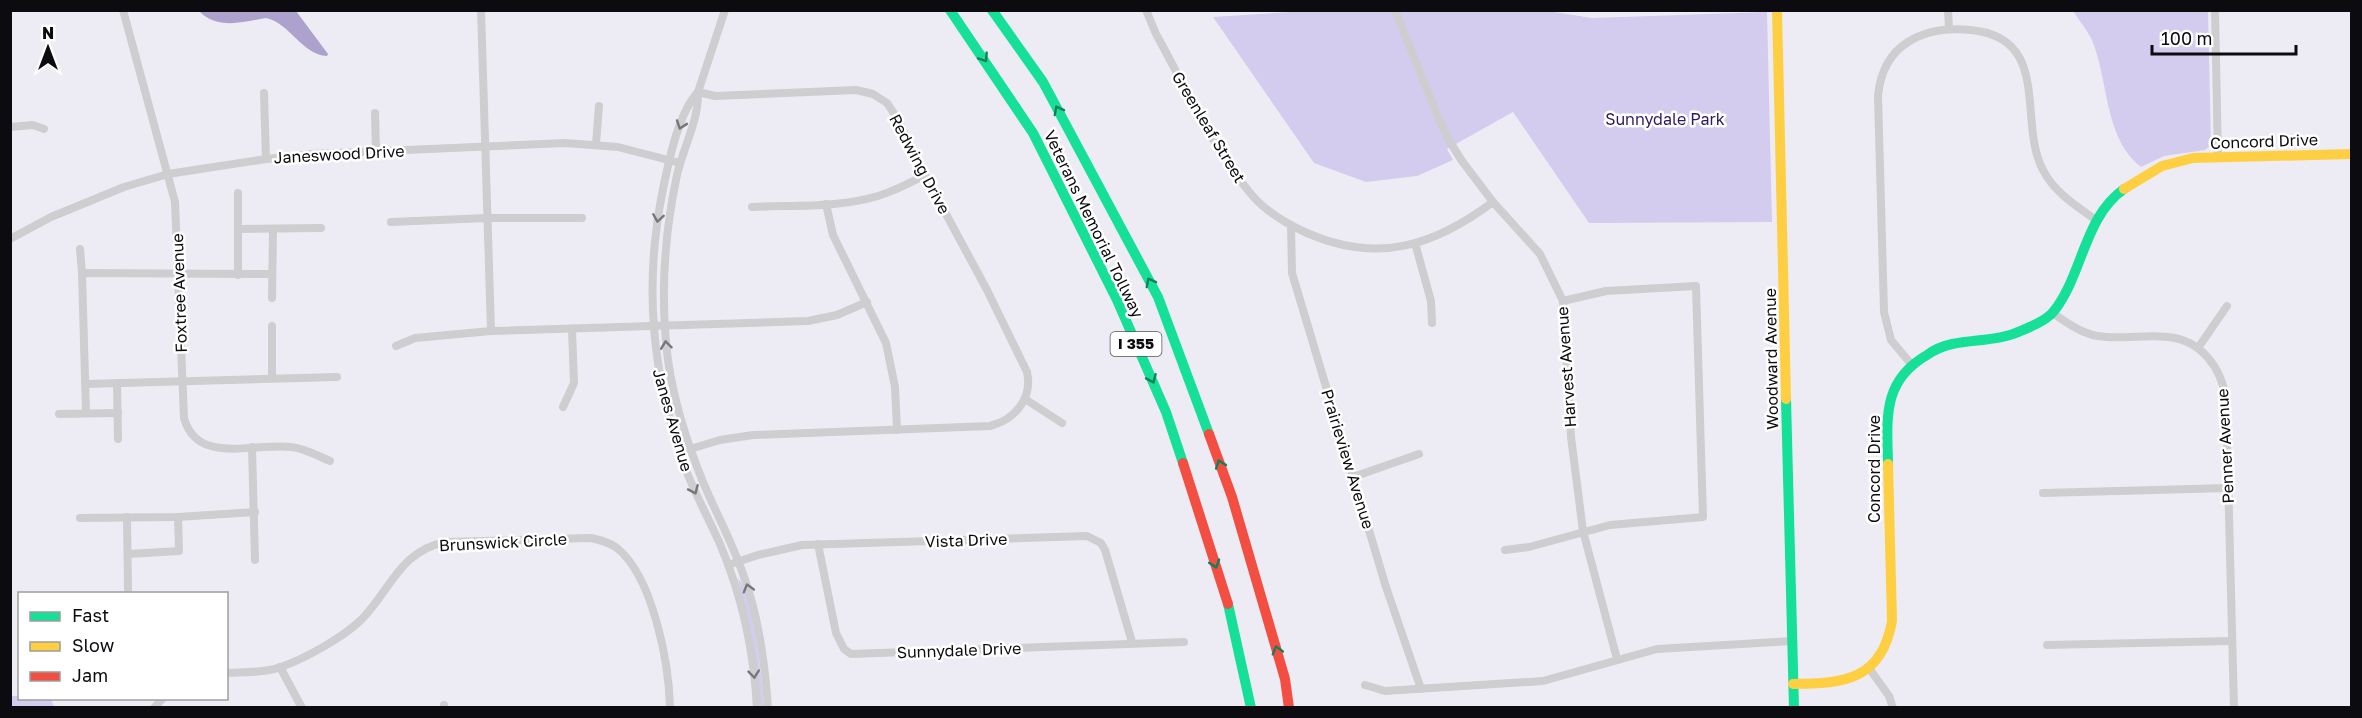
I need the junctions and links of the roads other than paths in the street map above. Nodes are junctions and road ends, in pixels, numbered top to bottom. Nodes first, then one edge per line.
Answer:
1 (123, 10) edge
2 (481, 10) edge
3 (725, 10) edge
4 (950, 10) edge
5 (992, 10) edge
6 (1146, 10) edge
7 (1395, 10) edge
8 (1778, 10) edge
9 (1948, 10) edge
10 (2215, 10) edge
11 (1949, 29) junction
12 (698, 92) junction
13 (264, 93) dead end
14 (599, 106) dead end
15 (375, 113) dead end
16 (10, 127) edge
17 (44, 129) dead end
18 (596, 144) junction
19 (485, 147) junction
20 (376, 151) junction
21 (2352, 154) edge
22 (2218, 157) junction
23 (266, 159) junction
24 (669, 160) junction
25 (680, 163) junction
26 (168, 174) junction
27 (925, 175) junction
28 (238, 192) dead end
29 (1493, 202) junction
30 (826, 204) junction
31 (752, 207) dead end
32 (487, 218) junction
33 (582, 218) dead end
34 (2096, 220) junction
35 (391, 222) dead end
36 (1291, 226) junction
37 (321, 228) dead end
38 (239, 229) junction
39 (273, 229) junction
40 (10, 239) edge
41 (1415, 243) junction
42 (80, 249) dead end
43 (177, 272) junction
44 (82, 273) junction
45 (272, 274) junction
46 (238, 275) junction
47 (272, 298) dead end
48 (1563, 301) junction
49 (867, 302) junction
50 (2227, 306) dead end
51 (2053, 313) junction
52 (1432, 323) dead end
53 (653, 325) junction
54 (664, 325) junction
55 (272, 326) dead end
56 (572, 329) junction
57 (491, 331) junction
58 (396, 346) dead end
59 (2198, 348) junction
60 (1911, 364) junction
61 (272, 377) junction
62 (337, 377) dead end
63 (182, 381) junction
64 (117, 383) junction
65 (86, 384) junction
66 (1025, 399) junction
67 (563, 407) dead end
68 (86, 413) junction
69 (118, 413) junction
70 (59, 414) dead end
71 (1062, 423) dead end
72 (897, 430) junction
73 (118, 439) dead end
74 (252, 447) junction
75 (690, 448) junction
76 (680, 452) junction
77 (1419, 454) dead end
78 (330, 460) dead end
79 (1353, 477) junction
80 (2228, 488) junction
81 (2043, 493) dead end
82 (255, 512) junction
83 (127, 517) junction
84 (178, 517) junction
85 (80, 518) dead end
86 (1583, 531) junction
87 (818, 544) junction
88 (1505, 550) dead end
89 (128, 554) junction
90 (255, 560) dead end
91 (739, 562) junction
92 (728, 565) junction
93 (128, 589) dead end
94 (1792, 641) junction
95 (2232, 641) junction
96 (1132, 642) junction
97 (1184, 642) dead end
98 (2047, 645) dead end
99 (1617, 659) junction
100 (280, 668) junction
101 (1869, 668) junction
102 (228, 673) edge
103 (1793, 684) junction
104 (1365, 685) dead end
105 (1421, 689) junction
106 (302, 708) edge
107 (670, 708) edge
108 (757, 708) edge
109 (768, 708) edge
110 (1251, 708) edge
111 (1289, 708) edge
112 (1794, 708) edge
113 (1893, 708) edge
114 (2234, 708) edge

1 - 26 street, Foxtree Avenue
2 - 19 street
3 - 12 street, Janes Avenue
4 -> 110 main road, Veterans Memorial Tollway / I 355
111 -> 5 main road, Veterans Memorial Tollway / I 355
6 - 36 street, Greenleaf Street
7 - 29 street, Harvest Avenue
8 - 94 main road, Woodward Avenue
9 - 11 street
10 - 22 street
11 - 34 street
11 - 60 street
12 -> 24 street, Janes Avenue
12 - 25 street, Janes Avenue
12 - 27 street, Redwing Drive
13 - 23 street
14 - 18 street
15 - 20 street
16 - 17 street
18 - 19 street, Janeswood Drive
18 - 24 street, Janeswood Drive
19 - 20 street, Janeswood Drive
19 - 32 street
20 - 23 street, Janeswood Drive
21 - 22 main road, Concord Drive
22 - 34 main road, Concord Drive
23 - 26 street, Janeswood Drive
24 - 25 street, Janeswood Drive
24 -> 53 street, Janes Avenue
25 - 54 street, Janes Avenue
26 - 40 street, Janeswood Drive
26 - 43 street, Foxtree Avenue
27 - 30 street
27 - 66 street, Redwing Drive
28 - 38 street
29 - 41 street, Greenleaf Street
29 - 48 street, Harvest Avenue
30 - 31 street
30 - 49 street
32 - 33 street
32 - 35 street
32 - 57 street
34 - 51 main road, Concord Drive
36 - 41 street, Greenleaf Street
36 - 79 street, Prairieview Avenue
37 - 39 street
38 - 39 street
38 - 46 street
39 - 45 street
41 - 52 street
42 - 44 street
43 - 44 street
43 - 46 street
43 - 63 street, Foxtree Avenue
44 - 65 street
45 - 46 street
45 - 47 street
48 - 86 street, Harvest Avenue
48 - 86 street
49 - 54 street
49 - 72 street
50 - 59 street
51 - 59 street, Penner Avenue
51 - 60 main road, Concord Drive
53 - 54 street
53 - 56 street
53 - 76 street, Janes Avenue
75 -> 54 street, Janes Avenue
55 - 61 street
56 - 57 street
56 - 67 street
57 - 58 street
59 - 80 street, Penner Avenue
60 - 101 main road, Concord Drive
61 - 62 street
61 - 63 street
63 - 64 street
63 - 74 street, Foxtree Avenue
64 - 65 street
64 - 69 street
65 - 68 street
66 - 71 street
66 - 72 street
68 - 69 street
68 - 70 street
69 - 73 street
72 - 75 street
74 - 78 street, Foxtree Avenue
74 - 82 street
75 - 76 street
75 - 91 street, Janes Avenue
76 -> 92 street, Janes Avenue
77 - 79 street
79 - 105 street, Prairieview Avenue
80 - 81 street
80 - 95 street, Penner Avenue
82 - 84 street
82 - 90 street
83 - 84 street
83 - 85 street
83 - 89 street
84 - 89 street
86 - 88 street
86 - 99 street, Harvest Avenue
87 - 91 street, Vista Drive
87 - 96 street, Vista Drive
87 - 96 street, Sunnydale Drive
89 - 93 street
91 - 92 street, Vista Drive
109 -> 91 street, Janes Avenue
92 -> 108 street, Janes Avenue
94 - 99 street
94 - 103 main road, Woodward Avenue
95 - 98 street
95 - 114 street, Penner Avenue
96 - 97 street, Sunnydale Drive
99 - 105 street
100 - 102 street, Brunswick Circle
100 - 106 street
100 - 107 street, Brunswick Circle
101 - 103 main road, Concord Drive
101 - 113 street
103 - 112 main road, Woodward Avenue
104 - 105 street

